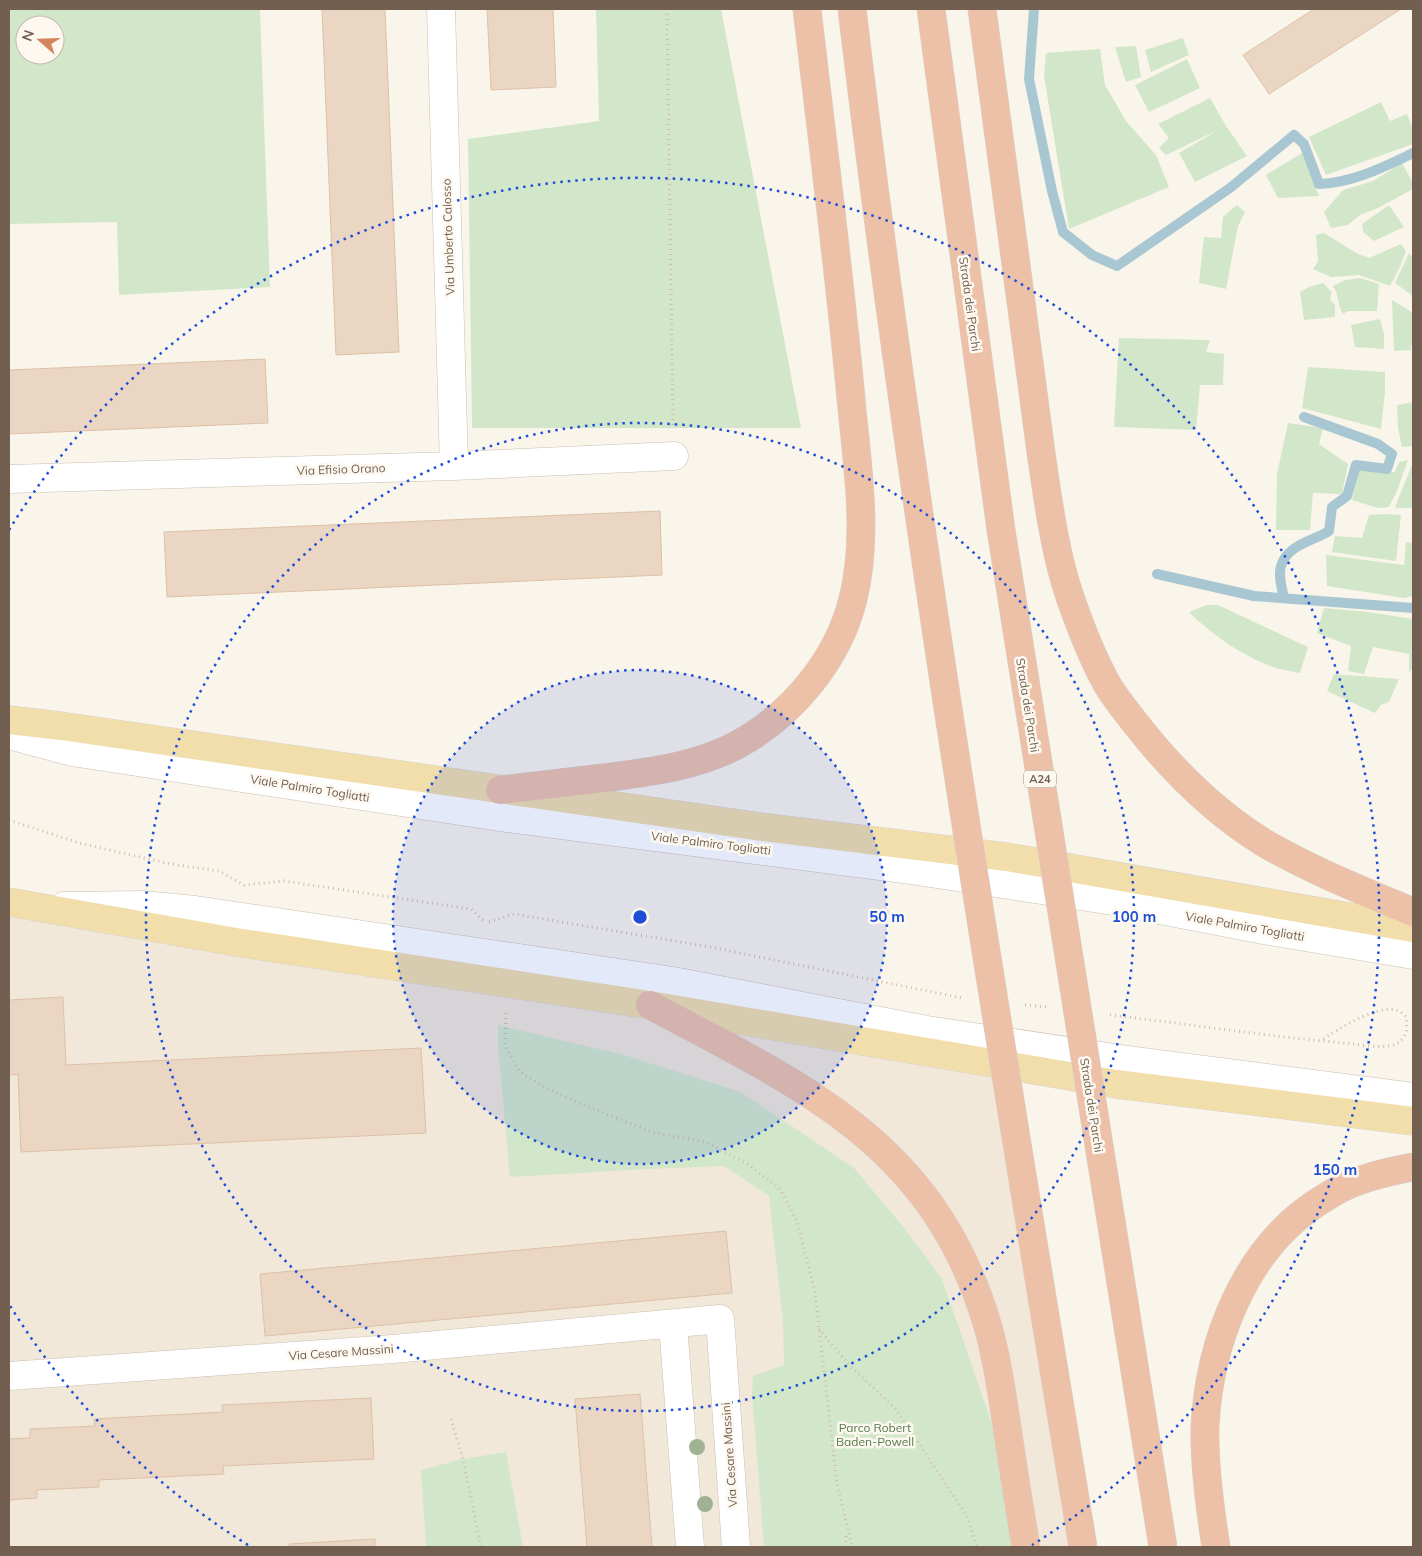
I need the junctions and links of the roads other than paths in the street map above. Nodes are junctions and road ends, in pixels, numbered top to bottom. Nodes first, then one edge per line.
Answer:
1 (441, 9) edge
2 (807, 9) edge
3 (852, 9) edge
4 (931, 9) edge
5 (982, 9) edge
6 (674, 456) road end
7 (454, 466) junction
8 (9, 479) edge
9 (9, 720) edge
10 (9, 735) edge
11 (500, 790) junction
12 (9, 902) edge
13 (35, 907) junction
14 (1413, 912) edge
15 (1413, 928) edge
16 (1413, 955) edge
17 (650, 1005) junction
18 (1413, 1097) edge
19 (1413, 1121) edge
20 (1413, 1167) edge
21 (673, 1324) junction
22 (9, 1376) edge
23 (690, 1547) edge
24 (736, 1547) edge
25 (1026, 1547) edge
26 (1083, 1547) edge
27 (1163, 1547) edge
28 (1216, 1547) edge

1 - 7 street, Via Umberto Calosso
2 - 11 highway
3 - 26 highway, bridge
4 - 27 highway, Strada dei Parchi / A24, bridge
5 - 14 highway
6 - 7 street, Via Efisio Orano
7 - 8 street, Via Efisio Orano
9 - 11 main road, Viale Palmiro Togliatti
10 - 16 street, Viale Palmiro Togliatti
11 - 15 main road, Viale Palmiro Togliatti
12 - 13 main road
13 - 17 main road
13 - 18 street
17 - 19 main road
17 - 25 highway
20 - 28 highway
21 - 22 street, Via Cesare Massini
21 - 23 street
21 - 24 street, Via Cesare Massini

